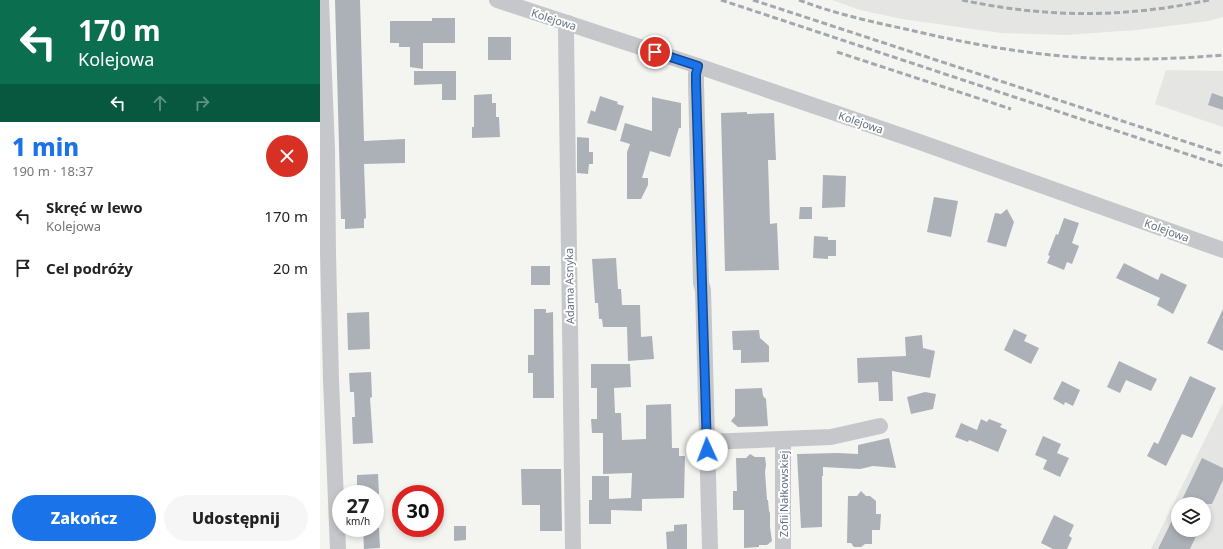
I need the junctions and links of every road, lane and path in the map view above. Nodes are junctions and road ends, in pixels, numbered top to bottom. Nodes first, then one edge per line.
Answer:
1 (321, 0) edge
2 (497, 0) edge
3 (568, 23) junction
4 (698, 66) junction
5 (323, 149) edge
6 (1223, 250) edge
7 (880, 426) dead end
8 (783, 439) junction
9 (707, 442) junction
10 (338, 549) edge
11 (573, 549) edge
12 (710, 549) edge
13 (783, 549) edge

1 - 5 street
2 - 3 street, Kolejowa
3 - 4 street, Kolejowa
3 - 11 street, Adama Asnyka
4 - 6 street, Kolejowa
4 - 9 street
5 - 10 street
7 - 8 street, Zofii Nałkowskiej
8 - 9 street, Zofii Nałkowskiej
8 - 13 street, Zofii Nałkowskiej
9 - 12 street

